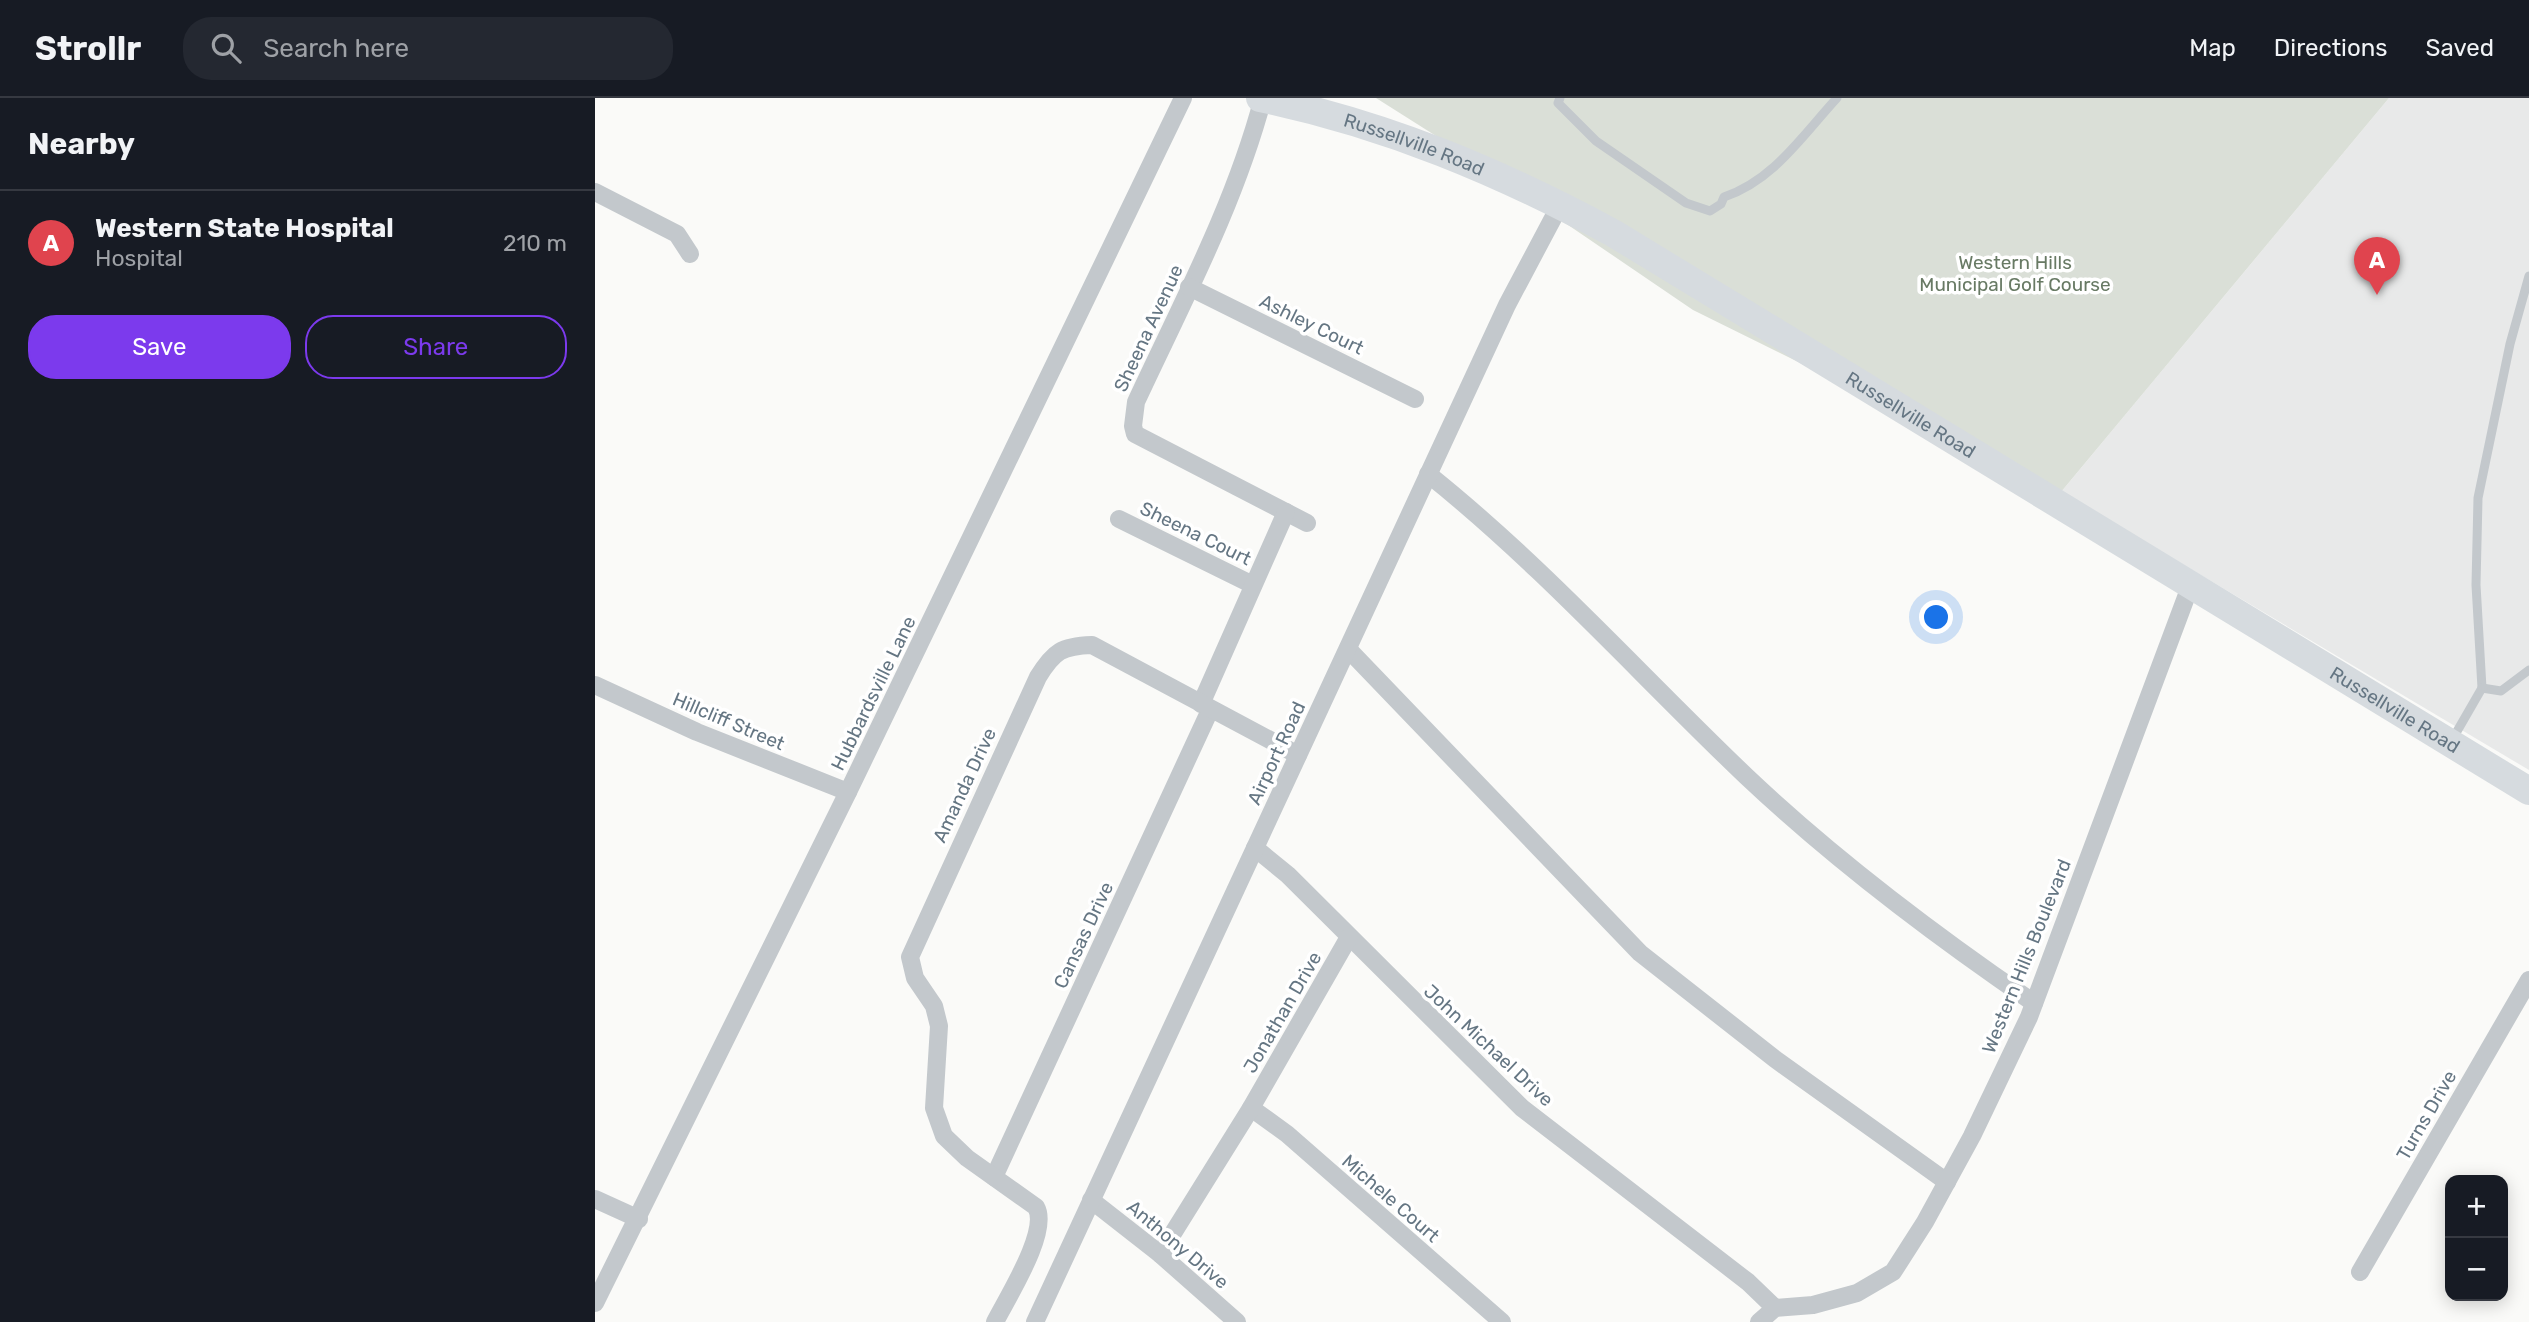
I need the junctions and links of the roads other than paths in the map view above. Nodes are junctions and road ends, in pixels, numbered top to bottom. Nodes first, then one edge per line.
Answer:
1 (1183, 98) edge
2 (1262, 98) edge
3 (1299, 98) edge
4 (1560, 98) edge
5 (1837, 98) edge
6 (595, 192) edge
7 (1560, 205) junction
8 (690, 254) dead end
9 (2529, 276) edge
10 (1189, 287) junction
11 (1415, 399) dead end
12 (1428, 474) junction
13 (1286, 512) junction
14 (1119, 519) dead end
15 (1307, 523) dead end
16 (2192, 584) junction
17 (1253, 585) junction
18 (1348, 649) junction
19 (2529, 670) edge
20 (595, 685) edge
21 (2482, 688) junction
22 (1205, 707) junction
23 (2453, 738) junction
24 (1298, 754) junction
25 (2529, 780) edge
26 (2529, 791) edge
27 (848, 792) junction
28 (1255, 848) junction
29 (1349, 937) junction
30 (2529, 980) edge
31 (2034, 1003) junction
32 (1251, 1108) junction
33 (993, 1177) junction
34 (1947, 1182) junction
35 (595, 1199) edge
36 (1091, 1200) junction
37 (639, 1219) junction
38 (1160, 1254) junction
39 (2360, 1272) dead end
40 (595, 1303) edge
41 (1775, 1308) junction
42 (995, 1322) edge
43 (1035, 1322) edge
44 (1237, 1322) edge
45 (1502, 1322) edge
46 (1759, 1322) edge

1 - 27 street, Hubbardsville Lane
2 - 7 main road, Russellville Road
2 - 10 street, Sheena Avenue
3 - 23 main road, Russellville Road
4 - 5 lane
6 - 8 street
7 - 12 street, Airport Road
7 - 16 main road, Russellville Road
9 - 21 lane
10 - 11 street, Ashley Court
10 - 13 street, Sheena Avenue
12 - 18 street, Airport Road
12 - 31 street
13 - 15 street, Sheena Avenue
13 - 17 street, Cansas Drive
14 - 17 street, Sheena Court
16 - 23 main road, Russellville Road
16 - 31 street, Western Hills Boulevard
17 - 22 street, Cansas Drive
18 - 24 street, Airport Road
18 - 34 street
19 - 21 lane
20 - 27 street, Hillcliff Street
21 - 23 lane
22 - 24 street, Amanda Drive
22 - 33 street, Cansas Drive
22 - 33 street, Amanda Drive
23 - 25 main road, Russellville Road
23 - 26 main road, Russellville Road
24 - 28 street, Airport Road
27 - 37 street, Hubbardsville Lane
28 - 29 street, John Michael Drive
28 - 36 street, Airport Road
29 - 32 street, Jonathan Drive
29 - 41 street, John Michael Drive
30 - 39 street, Turns Drive
31 - 34 street, Western Hills Boulevard
32 - 38 street, Jonathan Drive
32 - 45 street, Michele Court
33 - 42 street, Amanda Drive
34 - 41 street, Western Hills Boulevard
35 - 37 street
36 - 38 street, Anthony Drive
36 - 43 street, Airport Road
37 - 40 street, Hubbardsville Lane
38 - 44 street, Anthony Drive
41 - 46 street

